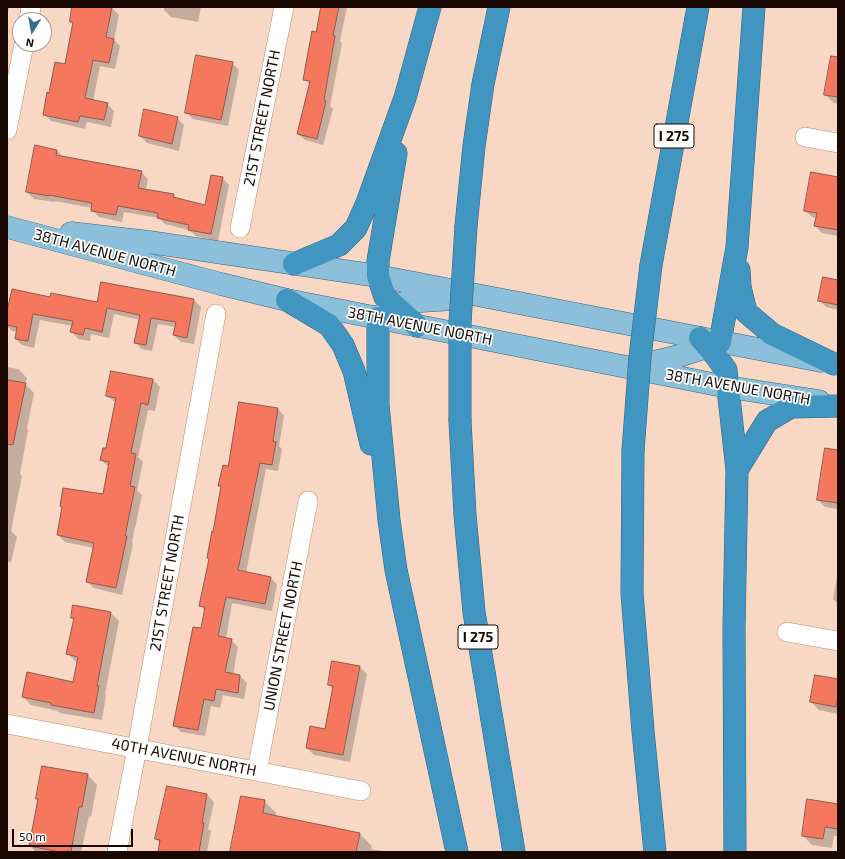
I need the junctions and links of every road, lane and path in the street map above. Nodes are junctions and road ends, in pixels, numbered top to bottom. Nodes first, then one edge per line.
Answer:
1 (284, 7) edge
2 (430, 7) edge
3 (499, 7) edge
4 (698, 7) edge
5 (754, 7) edge
6 (22, 52) edge
7 (405, 98) junction
8 (7, 130) edge
9 (805, 137) dead end
10 (838, 143) edge
11 (7, 226) edge
12 (240, 228) dead end
13 (737, 247) junction
14 (294, 264) junction
15 (378, 276) junction
16 (495, 299) junction
17 (287, 300) junction
18 (386, 312) junction
19 (216, 314) dead end
20 (709, 342) junction
21 (836, 364) edge
22 (628, 368) junction
23 (728, 387) junction
24 (838, 405) edge
25 (737, 470) junction
26 (308, 501) dead end
27 (390, 520) junction
28 (787, 632) dead end
29 (838, 641) edge
30 (7, 724) edge
31 (137, 748) junction
32 (257, 771) junction
33 (361, 791) dead end
34 (117, 852) edge
35 (457, 852) edge
36 (514, 852) edge
37 (655, 852) edge
38 (735, 852) edge

1 - 12 street, 21ST STREET NORTH
2 - 7 highway
3 - 36 highway, I 275, bridge
4 - 37 highway, I 275, bridge
5 - 13 highway
6 - 8 street
7 - 14 highway
7 - 15 highway
9 - 10 street
11 - 14 main road, 38TH AVENUE NORTH
11 - 17 main road, 38TH AVENUE NORTH
13 - 20 highway
13 - 21 highway
14 - 15 main road, 38TH AVENUE NORTH
15 - 16 main road, 38TH AVENUE NORTH
15 - 18 highway
16 - 18 main road
16 - 20 main road, 38TH AVENUE NORTH
17 - 18 main road, 38TH AVENUE NORTH
17 - 27 highway
18 - 22 main road, 38TH AVENUE NORTH
18 - 27 highway
19 - 31 street, 21ST STREET NORTH
20 - 21 main road, 38TH AVENUE NORTH
20 - 22 main road
20 - 23 highway
22 - 23 main road, 38TH AVENUE NORTH
23 - 24 main road, 38TH AVENUE NORTH
23 - 25 highway
24 - 25 highway
25 - 38 highway
26 - 32 street, UNION STREET NORTH
27 - 35 highway
28 - 29 street
30 - 31 street, 40TH AVENUE NORTH
31 - 32 street, 40TH AVENUE NORTH
31 - 34 street, 21ST STREET NORTH
32 - 33 street, 40TH AVENUE NORTH

